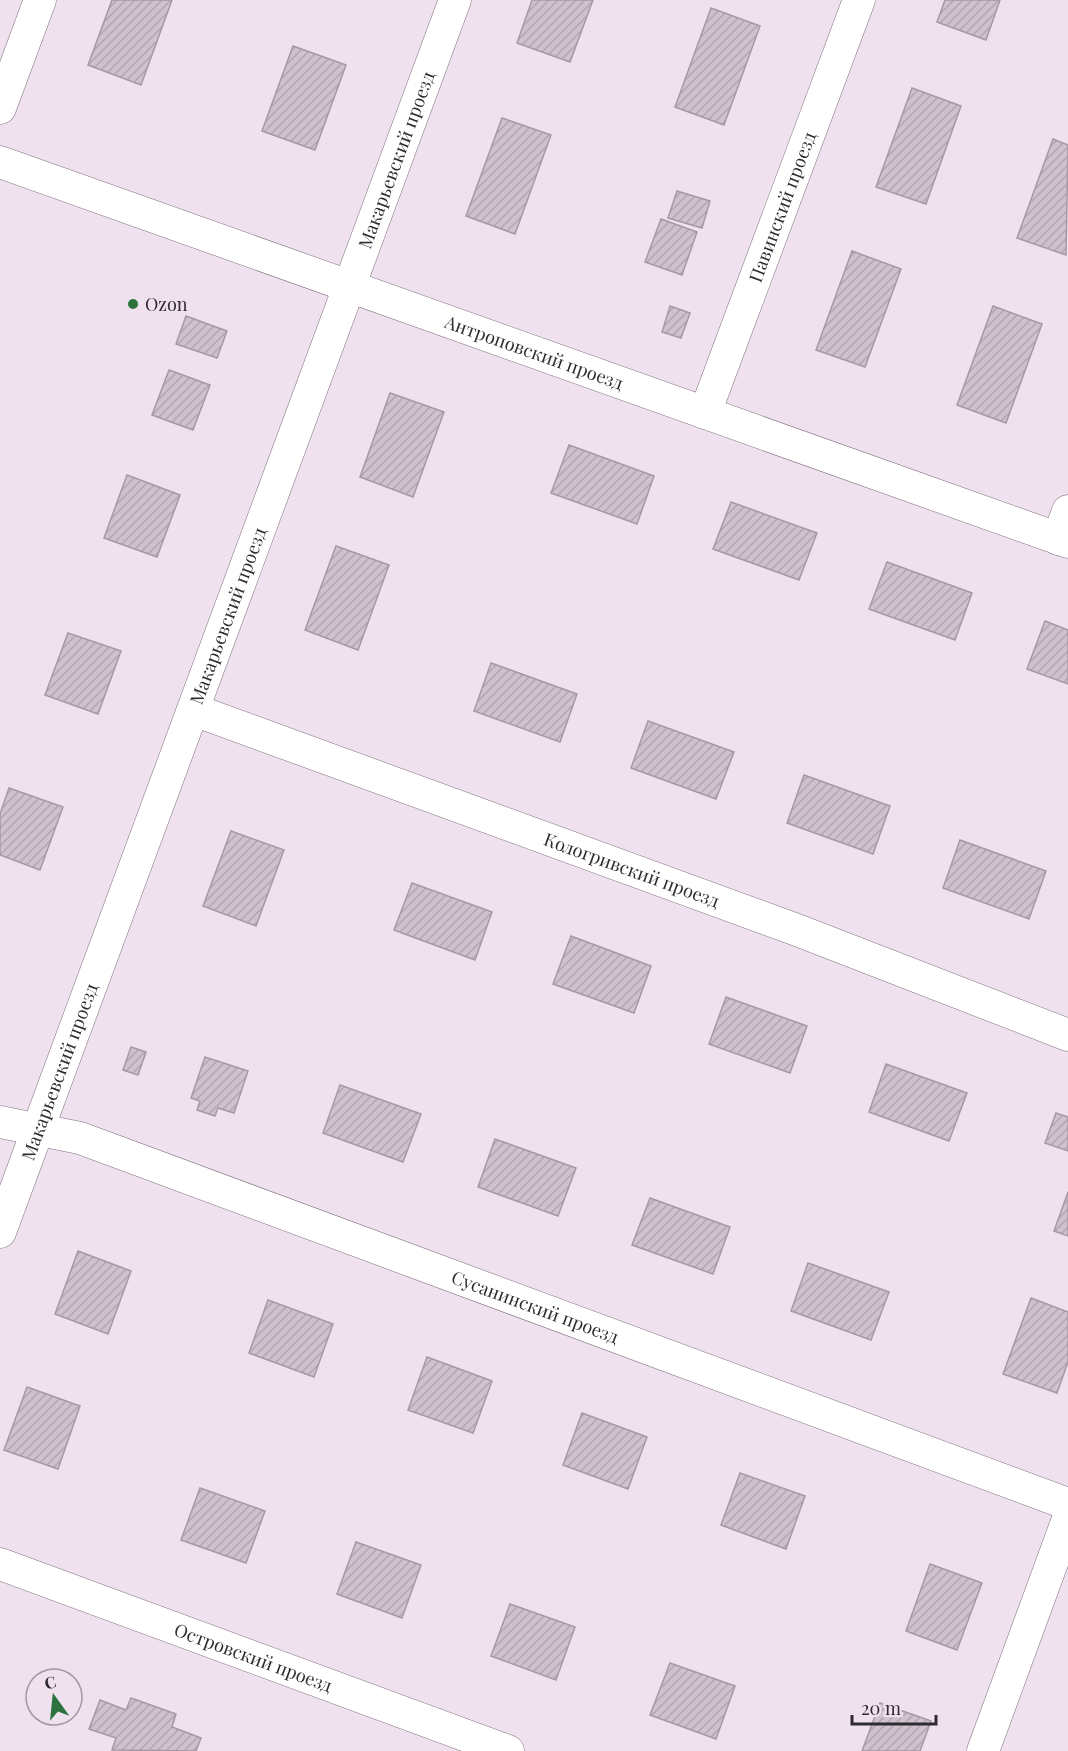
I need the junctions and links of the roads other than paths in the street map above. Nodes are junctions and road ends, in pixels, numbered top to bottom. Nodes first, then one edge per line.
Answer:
1 (40, 0) edge
2 (455, 0) edge
3 (859, 0) edge
4 (0, 108) edge
5 (0, 162) edge
6 (350, 286) junction
7 (705, 413) junction
8 (1065, 530) edge
9 (194, 710) junction
10 (1068, 1035) edge
11 (0, 1122) edge
12 (38, 1131) junction
13 (0, 1232) edge
14 (1068, 1504) edge
15 (1068, 1519) edge
16 (0, 1564) edge
17 (508, 1751) edge
18 (983, 1751) edge

1 - 4 street
2 - 6 street, Макарьевский проезд
3 - 7 street, Павинский проезд
5 - 6 street, Антроповский проезд
6 - 7 street, Антроповский проезд
6 - 9 street, Макарьевский проезд
7 - 8 street, Антроповский проезд
9 - 10 street, Кологривский проезд
9 - 12 street, Макарьевский проезд
11 - 12 street, Сусанинский проезд
12 - 13 street, Макарьевский проезд
12 - 14 street, Сусанинский проезд
15 - 18 street
16 - 17 street, Островский проезд

